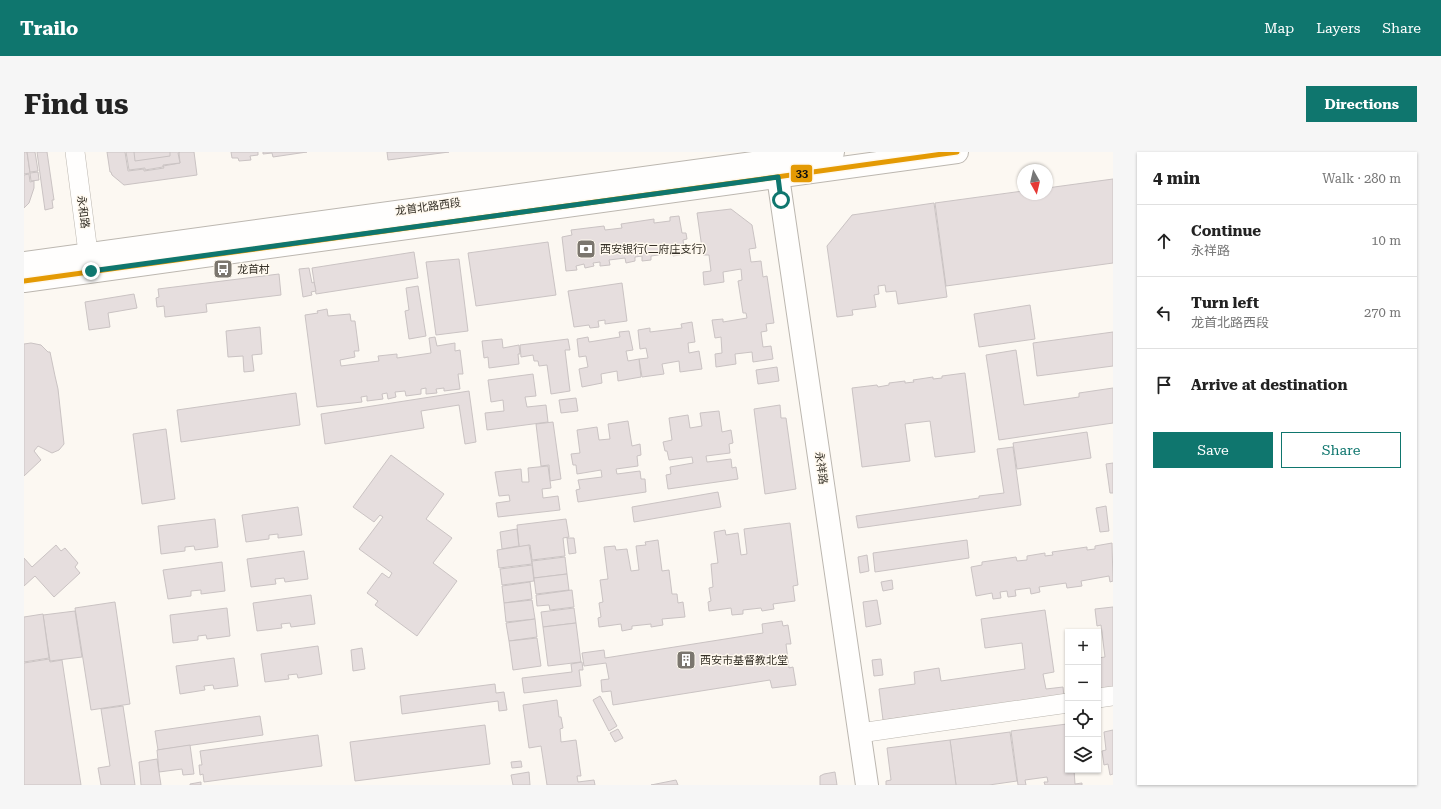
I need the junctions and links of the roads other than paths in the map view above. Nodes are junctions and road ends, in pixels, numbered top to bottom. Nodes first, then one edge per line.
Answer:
1 (75, 152) edge
2 (833, 152) edge
3 (957, 152) edge
4 (776, 163) edge
5 (89, 262) junction
6 (24, 263) edge
7 (24, 281) edge
8 (1113, 696) edge
9 (1101, 698) edge
10 (1065, 703) edge
11 (860, 733) junction
12 (867, 785) edge

1 - 5 street, 永和路
2 - 4 street, 龙首北路西段
3 - 4 street, 龙首北路西段
4 - 5 street, 龙首北路西段
4 - 11 street, 永祥路
5 - 6 street, 龙首北路西段
5 - 7 street, 龙首北路西段
8 - 9 street
10 - 11 street
11 - 12 street, 永祥路

